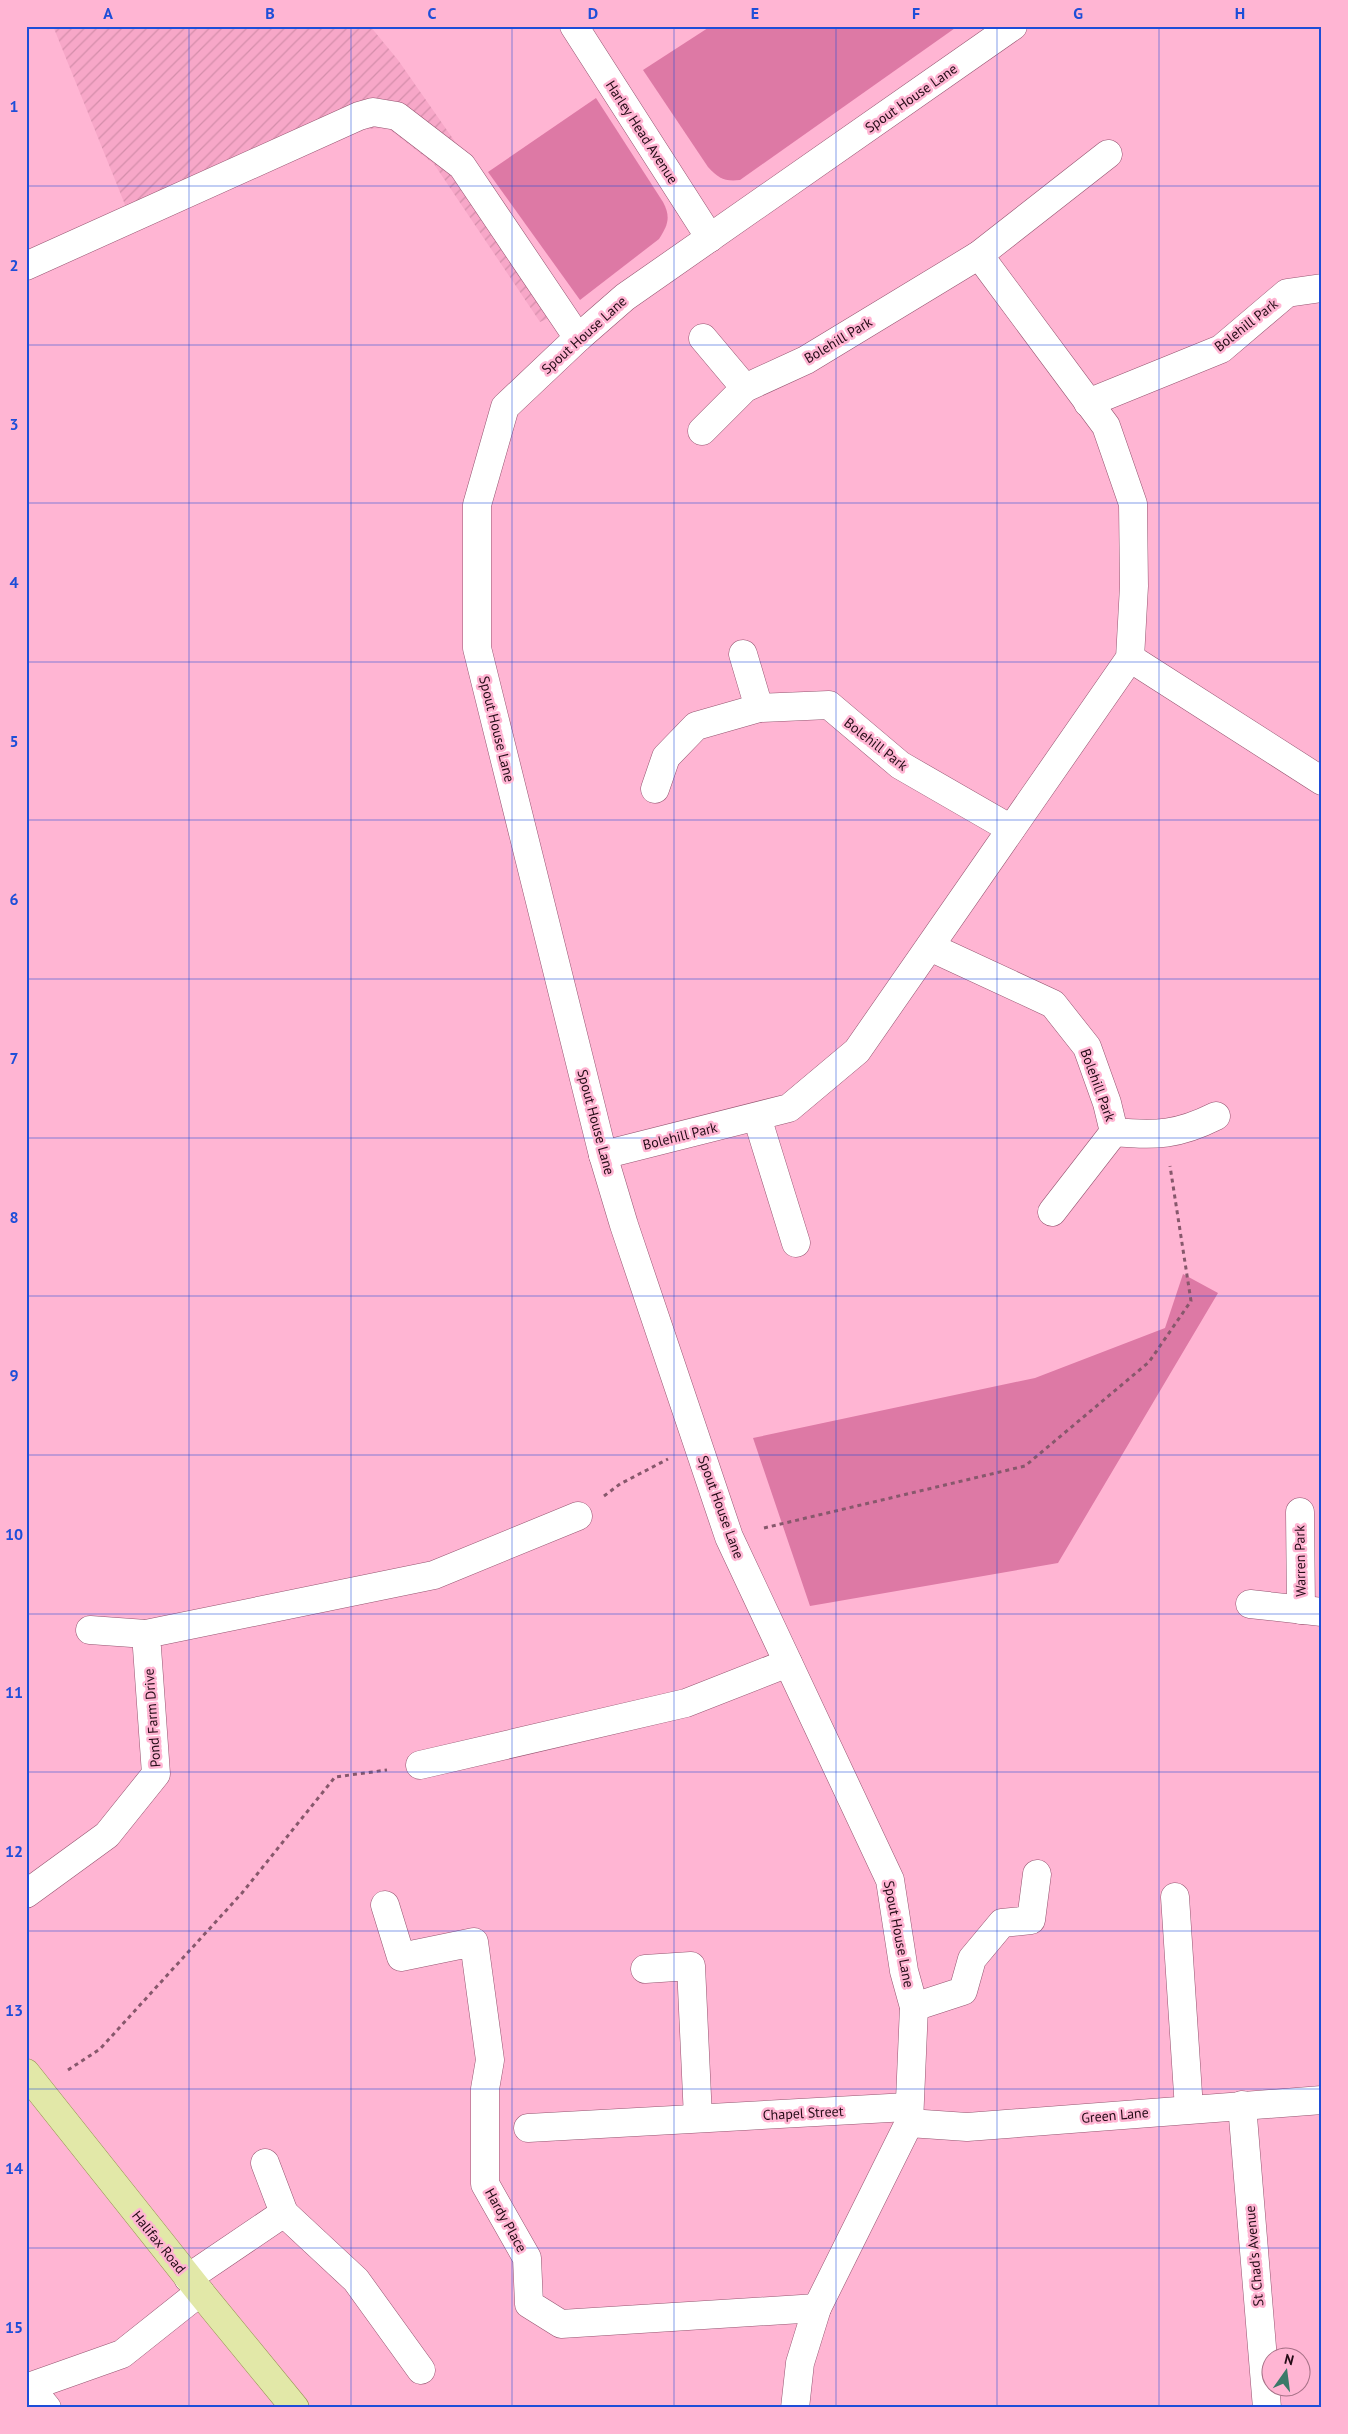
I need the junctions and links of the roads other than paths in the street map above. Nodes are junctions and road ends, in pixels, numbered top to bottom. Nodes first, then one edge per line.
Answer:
1 (574, 26) edge
2 (1013, 26) edge
3 (1108, 154) dead end
4 (710, 238) junction
5 (979, 255) junction
6 (26, 266) edge
7 (1322, 288) edge
8 (578, 338) junction
9 (702, 338) dead end
10 (745, 388) junction
11 (1088, 403) junction
12 (702, 431) dead end
13 (743, 654) dead end
14 (1130, 658) junction
15 (759, 708) junction
16 (1322, 782) edge
17 (655, 789) dead end
18 (1011, 829) junction
19 (930, 947) junction
20 (1216, 1116) dead end
21 (757, 1117) junction
22 (1114, 1132) junction
23 (604, 1155) junction
24 (1052, 1212) dead end
25 (796, 1243) dead end
26 (1300, 1512) dead end
27 (578, 1516) road end
28 (1250, 1604) dead end
29 (1311, 1611) edge
30 (90, 1630) dead end
31 (146, 1634) junction
32 (788, 1663) junction
33 (420, 1765) road end
34 (1037, 1874) dead end
35 (26, 1894) edge
36 (1175, 1897) dead end
37 (385, 1905) dead end
38 (645, 1969) dead end
39 (914, 2007) junction
40 (32, 2082) edge
41 (1322, 2100) edge
42 (1242, 2105) junction
43 (1189, 2109) junction
44 (908, 2115) junction
45 (698, 2118) junction
46 (528, 2128) dead end
47 (266, 2163) dead end
48 (284, 2214) junction
49 (194, 2285) junction
50 (817, 2308) junction
51 (421, 2370) dead end
52 (28, 2388) edge
53 (47, 2408) edge
54 (295, 2408) edge
55 (795, 2408) edge
56 (1266, 2408) edge

1 - 4 street, Harley Head Avenue
2 - 4 street, Spout House Lane
3 - 5 street, Bolehill Park
4 - 8 street, Spout House Lane
5 - 10 street, Bolehill Park
5 - 11 street
6 - 8 street
7 - 11 street, Bolehill Park
8 - 23 street, Spout House Lane
9 - 10 street
10 - 12 street, Bolehill Park
11 - 14 street
13 - 15 street
14 - 16 street
14 - 18 street, Bolehill Park
15 - 17 street, Bolehill Park
15 - 18 street, Bolehill Park
18 - 19 street, Bolehill Park
19 - 21 street, Bolehill Park
19 - 22 street, Bolehill Park
20 - 22 street, Bolehill Park
21 - 23 street, Bolehill Park
21 - 25 street
22 - 24 street, Bolehill Park
23 - 32 street, Spout House Lane
26 - 29 street, Warren Park
27 - 31 street
28 - 29 street, Warren Park
30 - 31 street
31 - 35 street, Pond Farm Drive
32 - 33 street
32 - 39 street, Spout House Lane
34 - 39 street
36 - 43 street
37 - 50 street, Hardy Place
38 - 45 street
39 - 44 street, Spout House Lane
40 - 49 main road, Halifax Road
41 - 42 street, Green Lane
42 - 43 street, Green Lane
42 - 56 street, St Chad's Avenue
43 - 44 street, Green Lane
44 - 45 street, Chapel Street
44 - 50 street, Spout House Lane
45 - 46 street, Chapel Street
47 - 48 street
48 - 49 street
48 - 51 street
49 - 52 street
49 - 54 main road, Halifax Road
50 - 55 street, Spout House Lane
52 - 53 street

